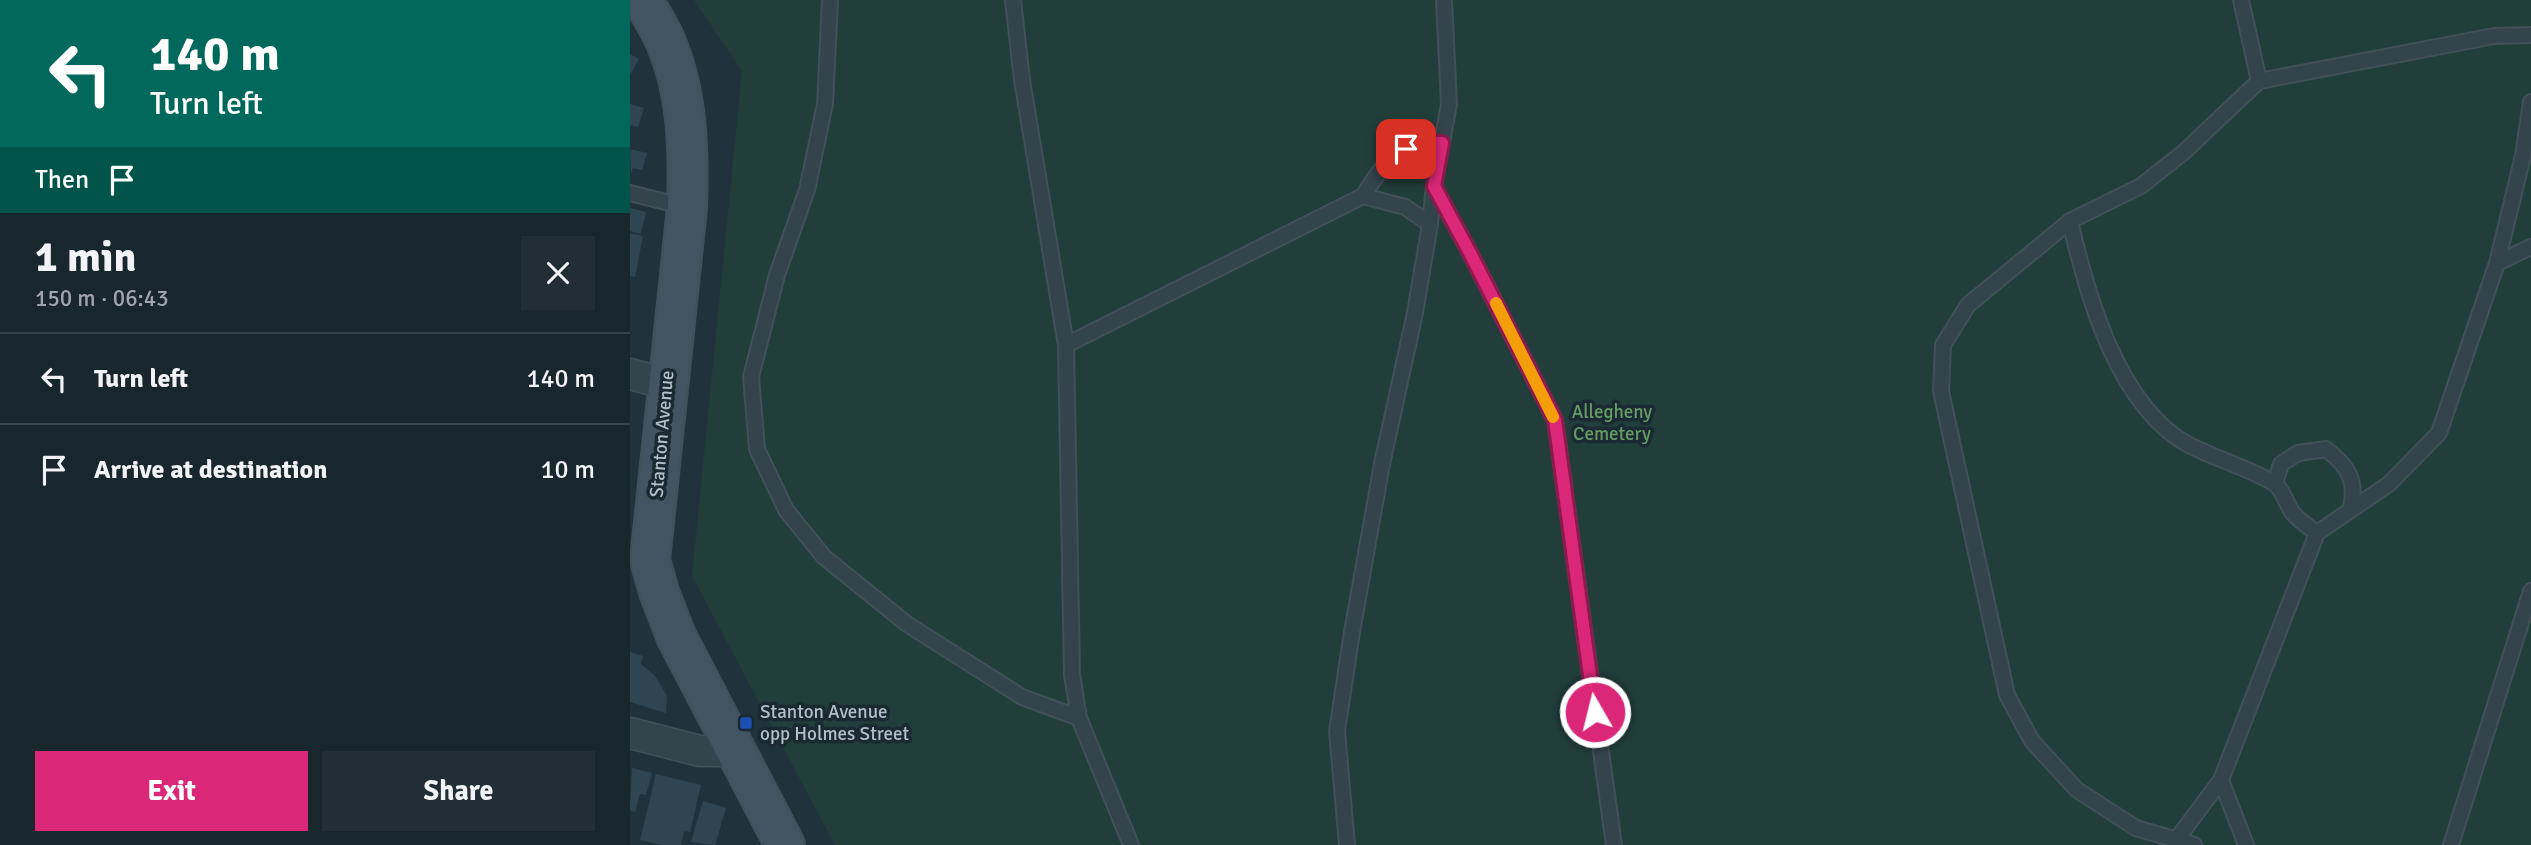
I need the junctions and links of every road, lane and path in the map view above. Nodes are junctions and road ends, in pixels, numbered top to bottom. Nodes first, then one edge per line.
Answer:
1 (643, 0) edge
2 (830, 0) edge
3 (1013, 0) edge
4 (1444, 0) edge
5 (2242, 0) edge
6 (2531, 35) edge
7 (2259, 81) junction
8 (2531, 102) edge
9 (1442, 143) junction
10 (2527, 161) edge
11 (1434, 186) junction
12 (630, 193) edge
13 (1363, 196) junction
14 (687, 208) junction
15 (2070, 221) junction
16 (1430, 224) junction
17 (2531, 247) edge
18 (2497, 263) junction
19 (1066, 345) junction
20 (630, 374) edge
21 (667, 384) junction
22 (2275, 483) junction
23 (2351, 508) junction
24 (2317, 533) junction
25 (2531, 591) edge
26 (1079, 718) junction
27 (630, 733) edge
28 (736, 751) junction
29 (2221, 780) junction
30 (2177, 839) junction
31 (785, 845) edge
32 (1131, 845) edge
33 (1347, 845) edge
34 (1614, 845) edge
35 (2194, 845) edge
36 (2246, 845) edge
37 (2451, 845) edge

1 - 14 street, Stanton Avenue
2 - 26 lane
3 - 19 lane
4 - 9 lane
5 - 7 lane
6 - 7 lane
7 - 15 lane
8 - 10 lane
9 - 11 lane
9 - 13 lane
10 - 18 lane
11 - 16 lane
11 - 34 lane
12 - 14 lane
13 - 16 lane
13 - 19 lane
14 - 21 street, Stanton Avenue
15 - 22 lane
15 - 30 lane
16 - 33 lane
17 - 18 lane
18 - 23 lane
19 - 26 lane
20 - 21 street
21 - 28 street, Stanton Avenue
22 - 23 lane
22 - 24 lane
23 - 24 lane
24 - 29 lane
25 - 37 lane
26 - 32 lane
27 - 28 street
28 - 31 street, Stanton Avenue
29 - 30 lane
29 - 36 lane
30 - 35 lane

